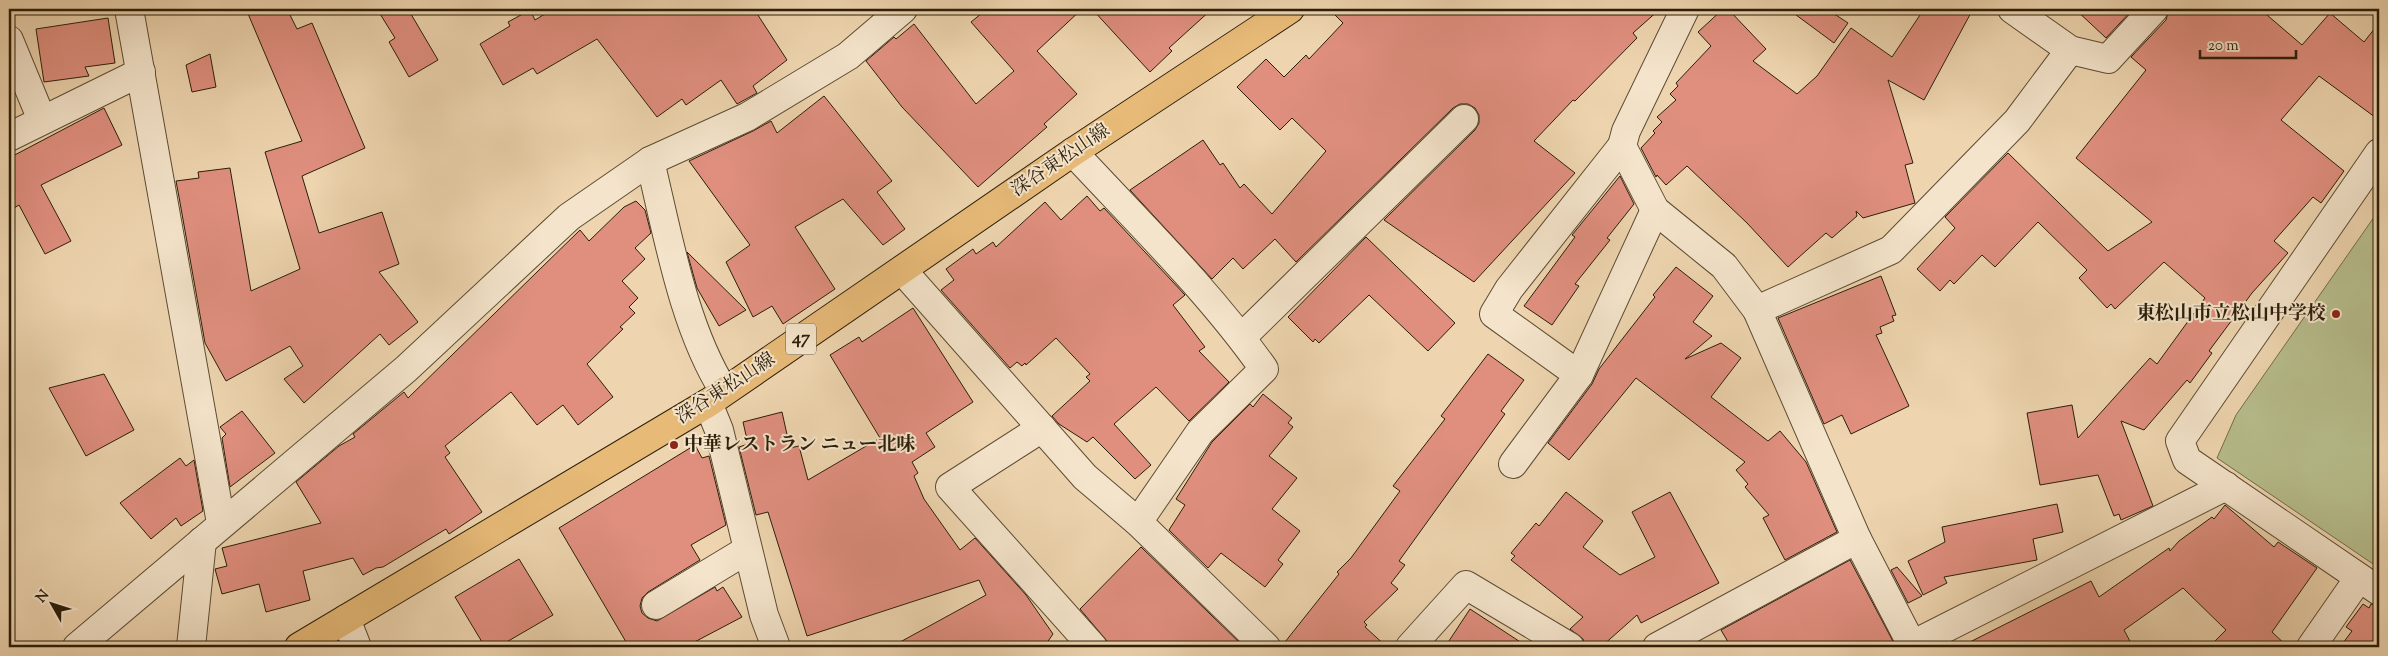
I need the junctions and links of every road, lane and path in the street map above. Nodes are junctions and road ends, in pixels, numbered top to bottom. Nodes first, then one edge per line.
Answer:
1 (128, 9) edge
2 (903, 9) edge
3 (1290, 9) edge
4 (1685, 9) edge
5 (2012, 9) edge
6 (2154, 9) edge
7 (9, 40) edge
8 (2070, 50) junction
9 (141, 72) junction
10 (1464, 119) dead end
11 (42, 120) junction
12 (9, 137) edge
13 (1622, 146) junction
14 (1074, 152) junction
15 (2379, 153) edge
16 (650, 161) junction
17 (1655, 210) junction
18 (902, 270) junction
19 (1757, 310) junction
20 (1242, 337) junction
21 (1579, 374) junction
22 (716, 397) junction
23 (1042, 428) junction
24 (1513, 464) dead end
25 (2226, 486) junction
26 (1138, 522) junction
27 (211, 532) junction
28 (1857, 539) junction
29 (747, 550) junction
30 (2369, 584) edge
31 (656, 605) dead end
32 (346, 618) junction
33 (1912, 646) edge
34 (77, 647) edge
35 (191, 647) edge
36 (299, 647) edge
37 (357, 647) edge
38 (776, 647) edge
39 (1094, 647) edge
40 (1266, 647) edge
41 (1410, 647) edge
42 (1570, 647) edge
43 (1658, 647) edge
44 (2310, 647) edge

1 - 9 street
2 - 16 street
3 - 14 main road, 深谷東松山線 / 47
4 - 13 street
5 - 8 street
6 - 8 street
7 - 11 street
8 - 19 street
9 - 11 street
9 - 27 street
10 - 20 street
11 - 12 street
13 - 17 street
13 - 21 street
14 - 18 main road, 深谷東松山線 / 47
14 - 20 street
15 - 25 street
16 - 22 street
16 - 27 street
17 - 19 street
17 - 21 street
18 - 22 main road, 深谷東松山線 / 47
18 - 23 street
19 - 28 street
20 - 26 street
21 - 24 street
22 - 29 street
22 - 32 main road, 深谷東松山線 / 47
23 - 26 street
23 - 39 street
25 - 30 street
25 - 33 street
26 - 40 street
27 - 34 street
27 - 35 street
28 - 33 street
28 - 43 street
29 - 31 street
29 - 38 street
30 - 44 street
32 - 36 main road, 深谷東松山線 / 47
32 - 37 street
41 - 42 street

